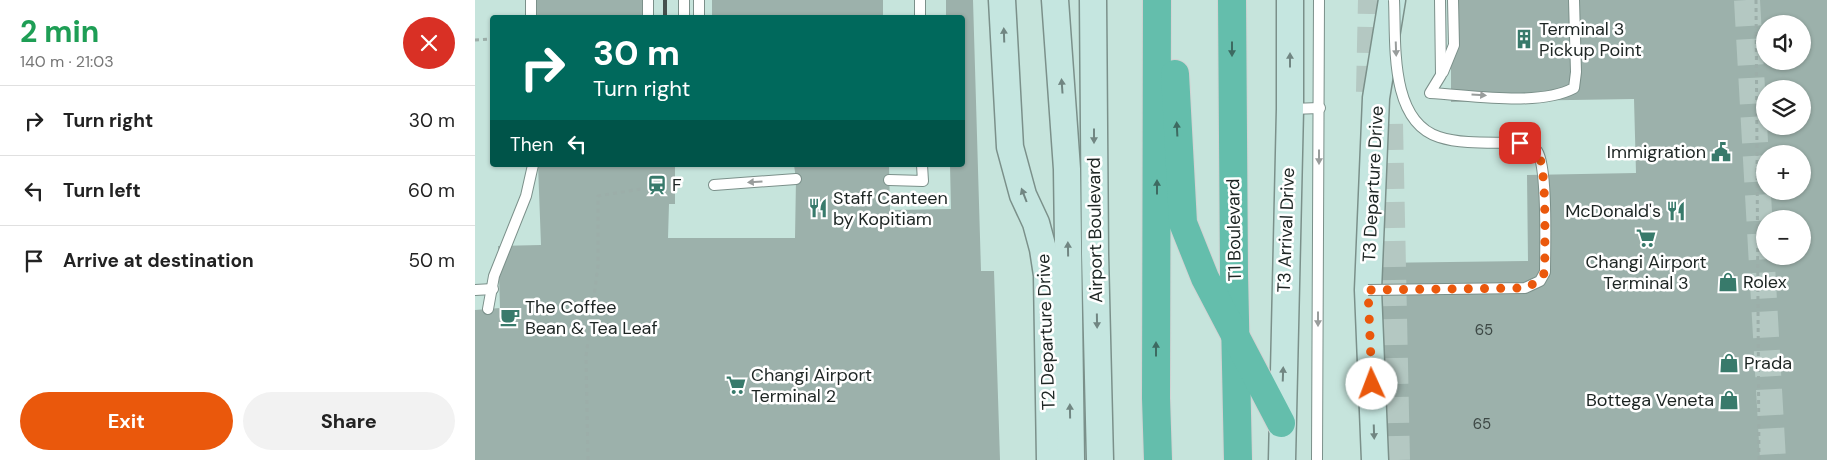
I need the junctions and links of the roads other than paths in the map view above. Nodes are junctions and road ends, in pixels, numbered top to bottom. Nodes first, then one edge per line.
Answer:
1 (531, 0) edge
2 (648, 0) edge
3 (684, 0) edge
4 (699, 0) edge
5 (920, 0) edge
6 (1002, 0) edge
7 (1055, 0) edge
8 (1093, 0) edge
9 (1157, 0) edge
10 (1173, 0) edge
11 (1232, 0) edge
12 (1290, 0) edge
13 (1319, 0) edge
14 (1393, 0) edge
15 (1440, 0) edge
16 (1453, 0) edge
17 (1575, 0) edge
18 (531, 15) edge
19 (649, 15) edge
20 (684, 15) edge
21 (699, 15) edge
22 (920, 15) edge
23 (1441, 75) junction
24 (1320, 108) junction
25 (1290, 109) junction
26 (533, 167) edge
27 (922, 167) edge
28 (796, 179) dead end
29 (889, 180) dead end
30 (714, 185) dead end
31 (493, 289) junction
32 (475, 290) edge
33 (1368, 290) junction
34 (487, 309) dead end
35 (1281, 423) junction
36 (1050, 460) edge
37 (1071, 460) edge
38 (1100, 460) edge
39 (1158, 460) edge
40 (1238, 460) edge
41 (1282, 460) edge
42 (1317, 460) edge
43 (1375, 460) edge

1 - 18 lane
2 - 19 lane
3 - 20 lane
4 - 21 lane
5 - 22 lane
36 -> 6 main road, T2 Departure Drive
37 -> 7 main road
8 -> 38 main road, Airport Boulevard
39 -> 9 highway
35 -> 10 highway
11 -> 40 highway, T1 Boulevard
25 -> 12 main road, T3 Arrival Drive
13 - 24 lane
14 - 33 main road, T3 Departure Drive, bridge
14 -> 33 lane, bridge
15 - 23 lane
16 - 23 lane
23 -> 17 lane
24 - 25 lane
24 -> 42 lane
35 -> 25 main road, T3 Arrival Drive
26 - 31 lane
27 - 29 lane
28 -> 30 lane
31 - 32 lane
31 - 34 lane
33 -> 43 main road, T3 Departure Drive
35 - 41 main road, T3 Arrival Drive

